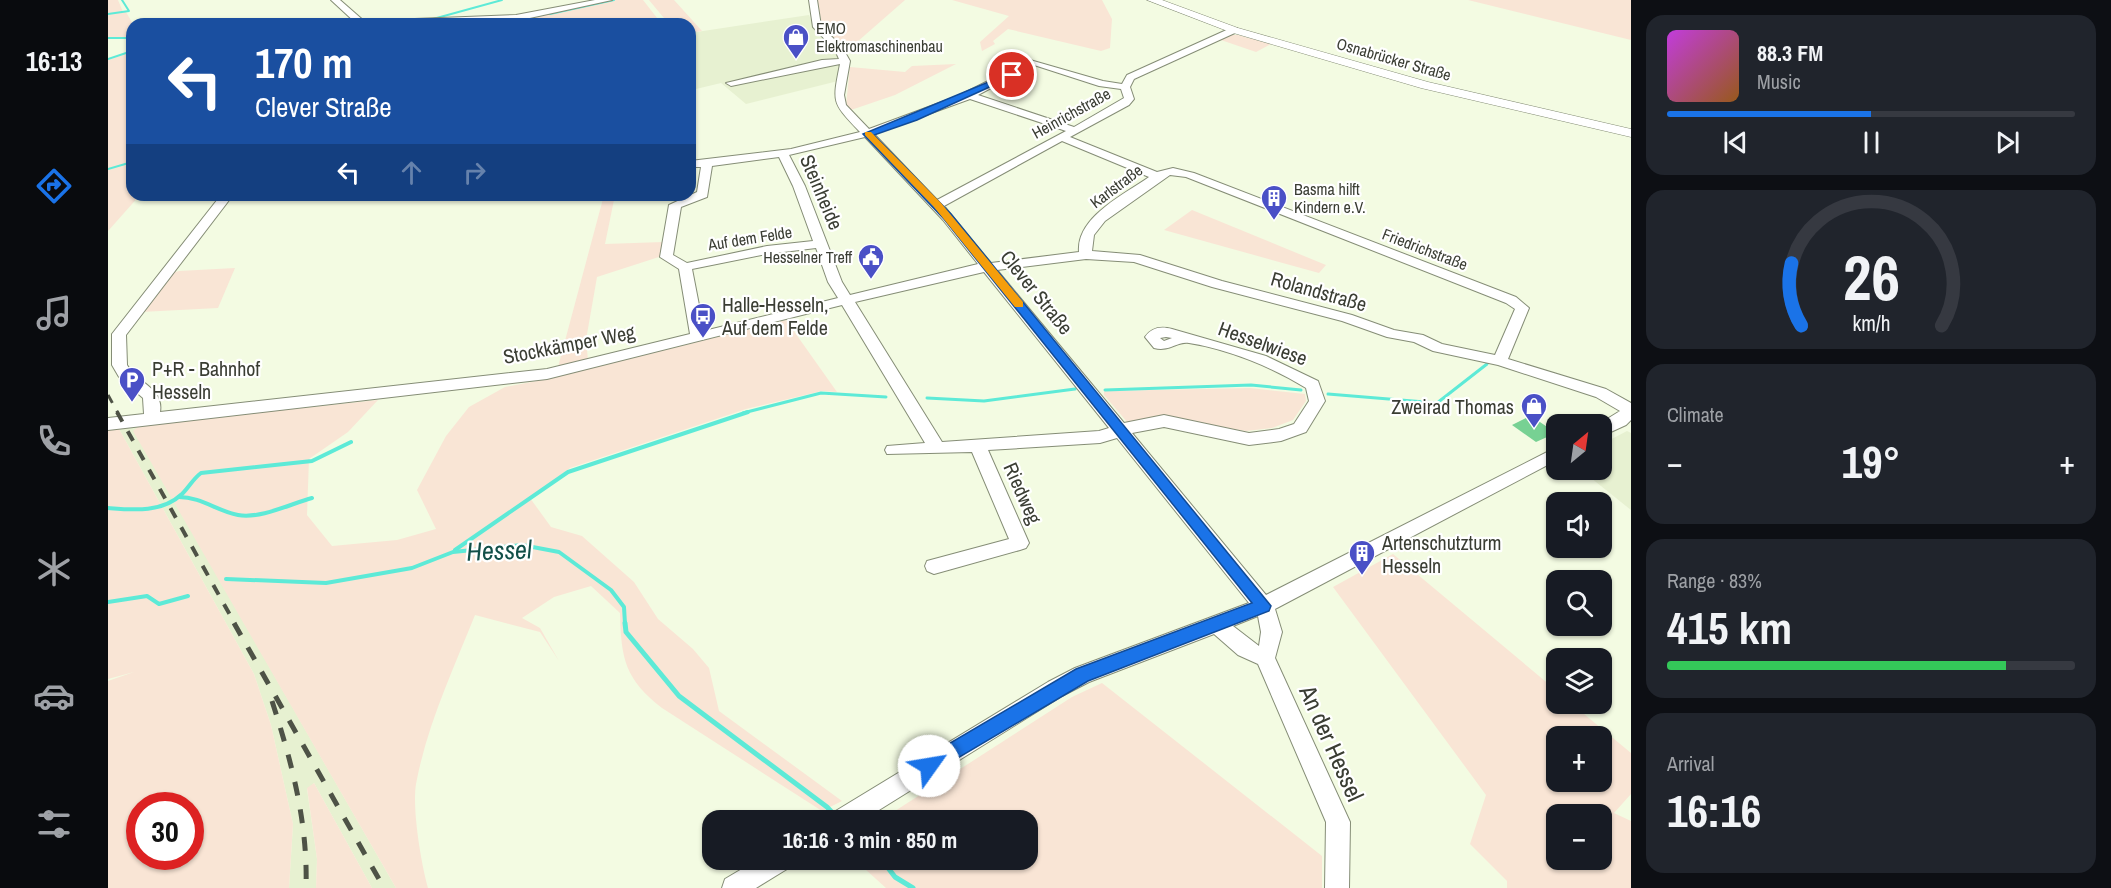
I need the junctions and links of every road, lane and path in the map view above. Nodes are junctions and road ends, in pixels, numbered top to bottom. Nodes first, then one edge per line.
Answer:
1 (335, 0) edge
2 (608, 0) edge
3 (813, 0) edge
4 (1152, 0) edge
5 (355, 18) edge
6 (516, 18) edge
7 (1234, 30) junction
8 (845, 61) junction
9 (731, 83) dead end
10 (1125, 87) junction
11 (969, 95) junction
12 (1073, 130) junction
13 (1631, 133) edge
14 (868, 134) junction
15 (1060, 137) junction
16 (782, 153) junction
17 (706, 163) junction
18 (696, 164) edge
19 (1157, 176) junction
20 (696, 197) edge
21 (222, 201) edge
22 (685, 201) edge
23 (938, 205) junction
24 (821, 244) junction
25 (1086, 255) junction
26 (685, 267) junction
27 (988, 267) junction
28 (846, 302) junction
29 (698, 338) junction
30 (1184, 338) dead end
31 (1500, 361) junction
32 (1631, 410) edge
33 (150, 420) junction
34 (108, 424) edge
35 (1612, 425) edge
36 (1122, 431) junction
37 (978, 446) junction
38 (937, 448) junction
39 (893, 450) dead end
40 (1546, 459) edge
41 (934, 566) dead end
42 (1263, 606) junction
43 (1218, 625) junction
44 (1265, 658) junction
45 (859, 810) edge
46 (762, 870) edge
47 (734, 888) edge
48 (1338, 888) edge

1 - 5 street
2 - 6 street
3 - 8 street
4 - 7 main road, Osnabrücker Straße
7 - 10 street, Heinrichstraße
7 - 13 main road, Osnabrücker Straße
8 - 9 street
8 - 14 street, Clever Straße
10 - 11 street, Steinheide
10 - 12 street, Heinrichstraße
11 - 12 street
11 - 14 street, Steinheide
12 - 15 street, Heinrichstraße
14 - 16 street, Steinheide
14 - 23 street, Clever Straße
15 - 19 street, Friedrichstraße
15 - 23 street, Heinrichstraße
16 - 17 street
16 - 24 street, Steinheide
17 - 18 street
17 - 20 street, Auf dem Felde
19 - 25 street, Karlstraße
19 - 31 street, Friedrichstraße
21 - 33 street
22 - 26 street, Auf dem Felde
23 - 27 street, Clever Straße
24 - 26 street, Auf dem Felde
24 - 28 street, Steinheide
25 - 27 street, Rolandstraße
25 - 31 street, Rolandstraße
26 - 29 street, Auf dem Felde
27 - 28 street, Stockkämper Weg
27 - 36 street, Clever Straße
28 - 29 street, Stockkämper Weg
28 - 38 street, Steinheide
29 - 33 street, Stockkämper Weg
30 - 36 street, Hesselwiese
31 - 32 street, Rolandstraße
32 - 35 street
33 - 34 street, Stockkämper Weg
36 - 37 street
36 - 42 street, Clever Straße
37 - 38 street
37 - 41 street, Riedweg
38 - 39 street
40 - 42 street
42 - 43 street
42 - 44 street
43 - 44 street
43 - 45 street
44 - 48 street, An der Hessel
46 - 47 street

